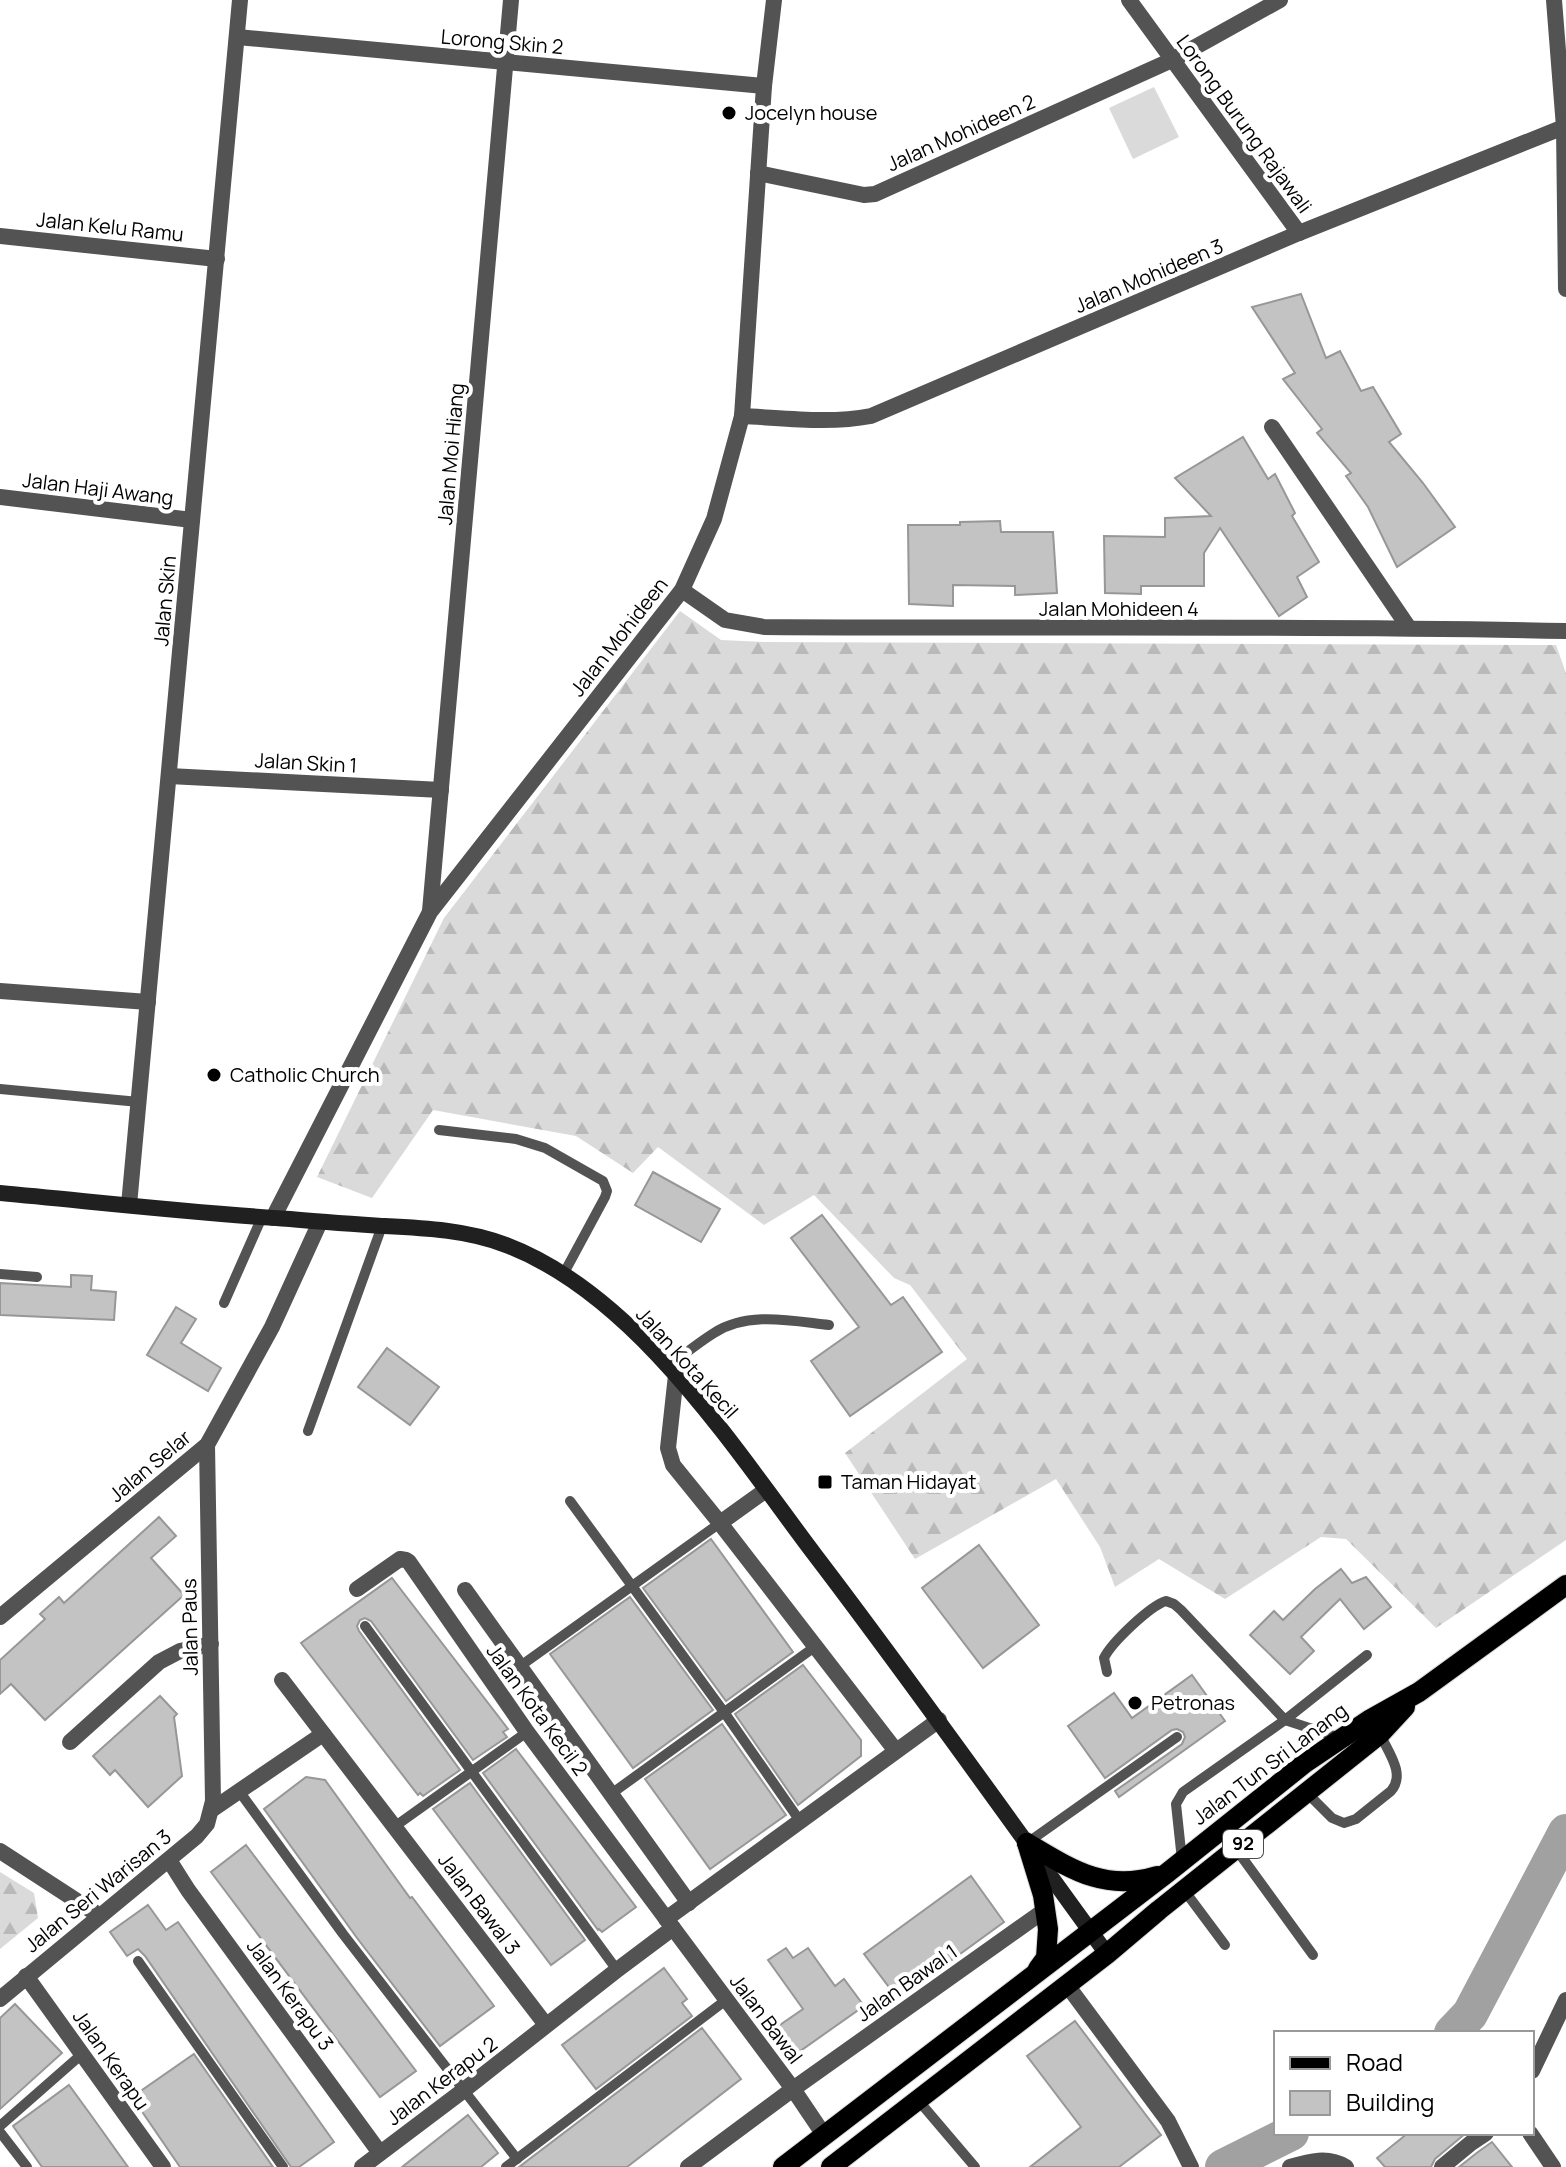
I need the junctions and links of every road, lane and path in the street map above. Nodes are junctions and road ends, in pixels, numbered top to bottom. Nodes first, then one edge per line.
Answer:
1 (240, 0) edge
2 (511, 0) edge
3 (774, 0) edge
4 (1129, 0) edge
5 (1280, 0) edge
6 (1554, 0) edge
7 (237, 37) junction
8 (1172, 60) junction
9 (505, 62) junction
10 (1562, 65) edge
11 (764, 86) junction
12 (1564, 127) edge
13 (758, 173) junction
14 (1566, 210) edge
15 (1299, 233) junction
16 (0, 236) edge
17 (217, 259) junction
18 (1566, 289) edge
19 (742, 416) junction
20 (1272, 427) dead end
21 (0, 497) edge
22 (192, 520) junction
23 (682, 590) junction
24 (1409, 628) junction
25 (1566, 631) edge
26 (169, 776) junction
27 (441, 790) junction
28 (430, 912) junction
29 (0, 991) edge
30 (148, 1002) junction
31 (0, 1089) edge
32 (139, 1102) junction
33 (439, 1130) dead end
34 (0, 1193) edge
35 (129, 1205) junction
36 (267, 1218) junction
37 (320, 1222) junction
38 (382, 1226) junction
39 (564, 1273) junction
40 (0, 1274) edge
41 (37, 1277) dead end
42 (224, 1303) dead end
43 (829, 1325) dead end
44 (672, 1371) junction
45 (308, 1431) dead end
46 (207, 1445) junction
47 (766, 1490) junction
48 (570, 1501) dead end
49 (720, 1523) junction
50 (633, 1585) junction
51 (1566, 1585) edge
52 (357, 1589) dead end
53 (465, 1590) dead end
54 (0, 1617) edge
55 (365, 1626) dead end
56 (211, 1644) junction
57 (816, 1646) junction
58 (1367, 1655) dead end
59 (519, 1667) junction
60 (1107, 1672) dead end
61 (282, 1680) dead end
62 (1419, 1692) junction
63 (724, 1712) junction
64 (939, 1720) junction
65 (1285, 1720) junction
66 (527, 1732) junction
67 (323, 1734) junction
68 (1380, 1734) junction
69 (1177, 1737) dead end
70 (1343, 1738) junction
71 (70, 1742) dead end
72 (896, 1751) junction
73 (471, 1771) junction
74 (239, 1791) junction
75 (1307, 1793) junction
76 (611, 1794) junction
77 (213, 1809) junction
78 (800, 1821) junction
79 (394, 1827) junction
80 (1027, 1843) junction
81 (1236, 1849) junction
82 (0, 1851) edge
83 (169, 1860) junction
84 (1174, 1866) junction
85 (1184, 1890) junction
86 (689, 1903) junction
87 (1045, 1910) junction
88 (100, 1916) junction
89 (670, 1924) junction
90 (1091, 1931) junction
91 (1225, 1945) dead end
92 (1107, 1954) junction
93 (1313, 1955) dead end
94 (138, 1961) dead end
95 (617, 1970) junction
96 (26, 1976) junction
97 (1033, 1976) junction
98 (1067, 1985) junction
99 (0, 1999) edge
100 (726, 2000) junction
101 (1566, 2000) edge
102 (546, 2025) junction
103 (82, 2054) junction
104 (1534, 2065) edge
105 (793, 2089) junction
106 (464, 2090) junction
107 (918, 2100) junction
108 (0, 2129) edge
109 (824, 2135) junction
110 (1483, 2135) edge
111 (1531, 2135) edge
112 (380, 2153) junction
113 (517, 2159) junction
114 (839, 2165) edge
115 (27, 2167) edge
116 (163, 2167) edge
117 (283, 2167) edge
118 (362, 2167) edge
119 (506, 2167) edge
120 (688, 2167) edge
121 (783, 2167) edge
122 (975, 2167) edge
123 (1191, 2167) edge
124 (1290, 2167) edge
125 (1346, 2167) edge
126 (1442, 2167) edge
127 (1553, 2167) edge

1 - 7 street, Jalan Skin
2 - 9 street, Jalan Moi Hiang
3 - 11 street, Jalan Mohideen
4 - 8 street, Lorong Burung Rajawali
5 - 8 street, Jalan Mohideen 2
6 - 10 street
7 - 9 street, Lorong Skin 2
7 - 17 street, Jalan Skin
8 - 13 street, Jalan Mohideen 2
8 - 15 street, Lorong Burung Rajawali
9 - 11 street, Lorong Skin 2
9 - 27 street, Jalan Moi Hiang
10 - 12 street
11 - 13 street, Jalan Mohideen
12 - 14 street
12 - 15 street, Jalan Mohideen 3
13 - 19 street, Jalan Mohideen
14 - 18 street
15 - 19 street, Jalan Mohideen 3
16 - 17 street, Jalan Kelu Ramu
17 - 22 street, Jalan Skin
19 - 23 street, Jalan Mohideen
20 - 24 street
21 - 22 street, Jalan Haji Awang
22 - 26 street, Jalan Skin
23 - 24 street, Jalan Mohideen 4
23 - 28 street, Jalan Mohideen
24 - 25 street, Jalan Mohideen 4
26 - 27 street, Jalan Skin 1
26 - 30 street, Jalan Skin
27 - 28 street, Jalan Moi Hiang
28 - 36 street, Jalan Mohideen
29 - 30 street
30 - 32 street, Jalan Skin
31 - 32 lane
32 - 35 street, Jalan Skin
33 - 39 lane
34 - 35 street, Jalan Kota Kecil
35 - 36 street, Jalan Kota Kecil
36 - 37 street, Jalan Kota Kecil
36 - 42 lane
37 - 38 street, Jalan Kota Kecil
37 - 46 street, Jalan Selar
38 - 39 street, Jalan Kota Kecil
38 - 45 lane
39 - 44 street, Jalan Kota Kecil
40 - 41 lane
43 - 44 lane
44 - 47 street, Jalan Kota Kecil
44 - 49 street
46 - 54 street, Jalan Selar
46 - 56 street, Jalan Paus
47 - 49 street
47 - 64 street, Jalan Kota Kecil
48 - 50 lane
49 - 50 lane
49 - 57 street
50 - 59 lane
50 - 63 lane
51 - 62 main road, 92
52 - 66 street, Jalan Kota Kecil 2
53 - 59 street
55 - 73 lane
56 - 71 street
56 - 77 street, Jalan Paus
57 - 63 lane
57 - 72 street
58 - 65 lane
59 - 76 street
60 - 65 lane
61 - 67 street, Jalan Bawal 3
62 - 68 main road, 92
62 - 70 main road, Jalan Tun Sri Lanang / 92
63 - 76 lane
63 - 78 lane
64 - 72 street
64 - 80 street, Jalan Kota Kecil
65 - 70 lane
65 - 84 lane
66 - 73 lane
66 - 89 street, Jalan Kota Kecil 2
67 - 74 street
67 - 79 street, Jalan Bawal 3
68 - 75 main road, 92
68 - 75 lane
69 - 80 lane
70 - 84 main road, Jalan Tun Sri Lanang / 92
72 - 78 street
73 - 79 lane
73 - 95 lane
74 - 77 street
74 - 106 lane
75 - 81 main road, 92
76 - 86 street
77 - 83 street, Jalan Seri Warisan 3
78 - 86 street
79 - 102 street, Jalan Bawal 3
80 - 84 main road
80 - 87 main road
80 - 90 street, Jalan Kota Kecil
81 - 85 main road, 92
81 - 93 lane
82 - 88 street
83 - 88 street, Jalan Seri Warisan 3
83 - 112 street, Jalan Kerapu 3
84 - 90 main road, Jalan Tun Sri Lanang / 92
85 - 91 lane
85 - 92 main road, 92
86 - 89 street
87 - 97 main road
87 - 105 street, Jalan Bawal 1
88 - 96 street, Jalan Seri Warisan 3
89 - 95 street
89 - 100 street, Jalan Bawal
90 - 92 street, Jalan Kota Kecil
90 - 97 main road, Jalan Tun Sri Lanang / 92
92 - 98 main road, 92
94 - 117 lane
95 - 102 street
96 - 99 street, Jalan Seri Warisan 3
96 - 103 street, Jalan Kerapu
97 - 109 main road, Jalan Tun Sri Lanang / 92
98 - 107 main road, 92
98 - 123 street
100 - 105 street, Jalan Bawal
100 - 113 lane
101 - 104 street
102 - 106 street, Jalan Kerapu 2
103 - 108 lane
103 - 116 street, Jalan Kerapu
105 - 109 street, Jalan Bawal
105 - 120 street, Jalan Bawal 1
106 - 112 street, Jalan Kerapu 2
106 - 113 lane
107 - 114 main road, 92
107 - 122 lane
108 - 115 lane
109 - 121 main road, Jalan Tun Sri Lanang / 92
110 - 126 street
111 - 127 street
112 - 118 street, Jalan Kerapu 2
113 - 119 lane
124 - 125 street

